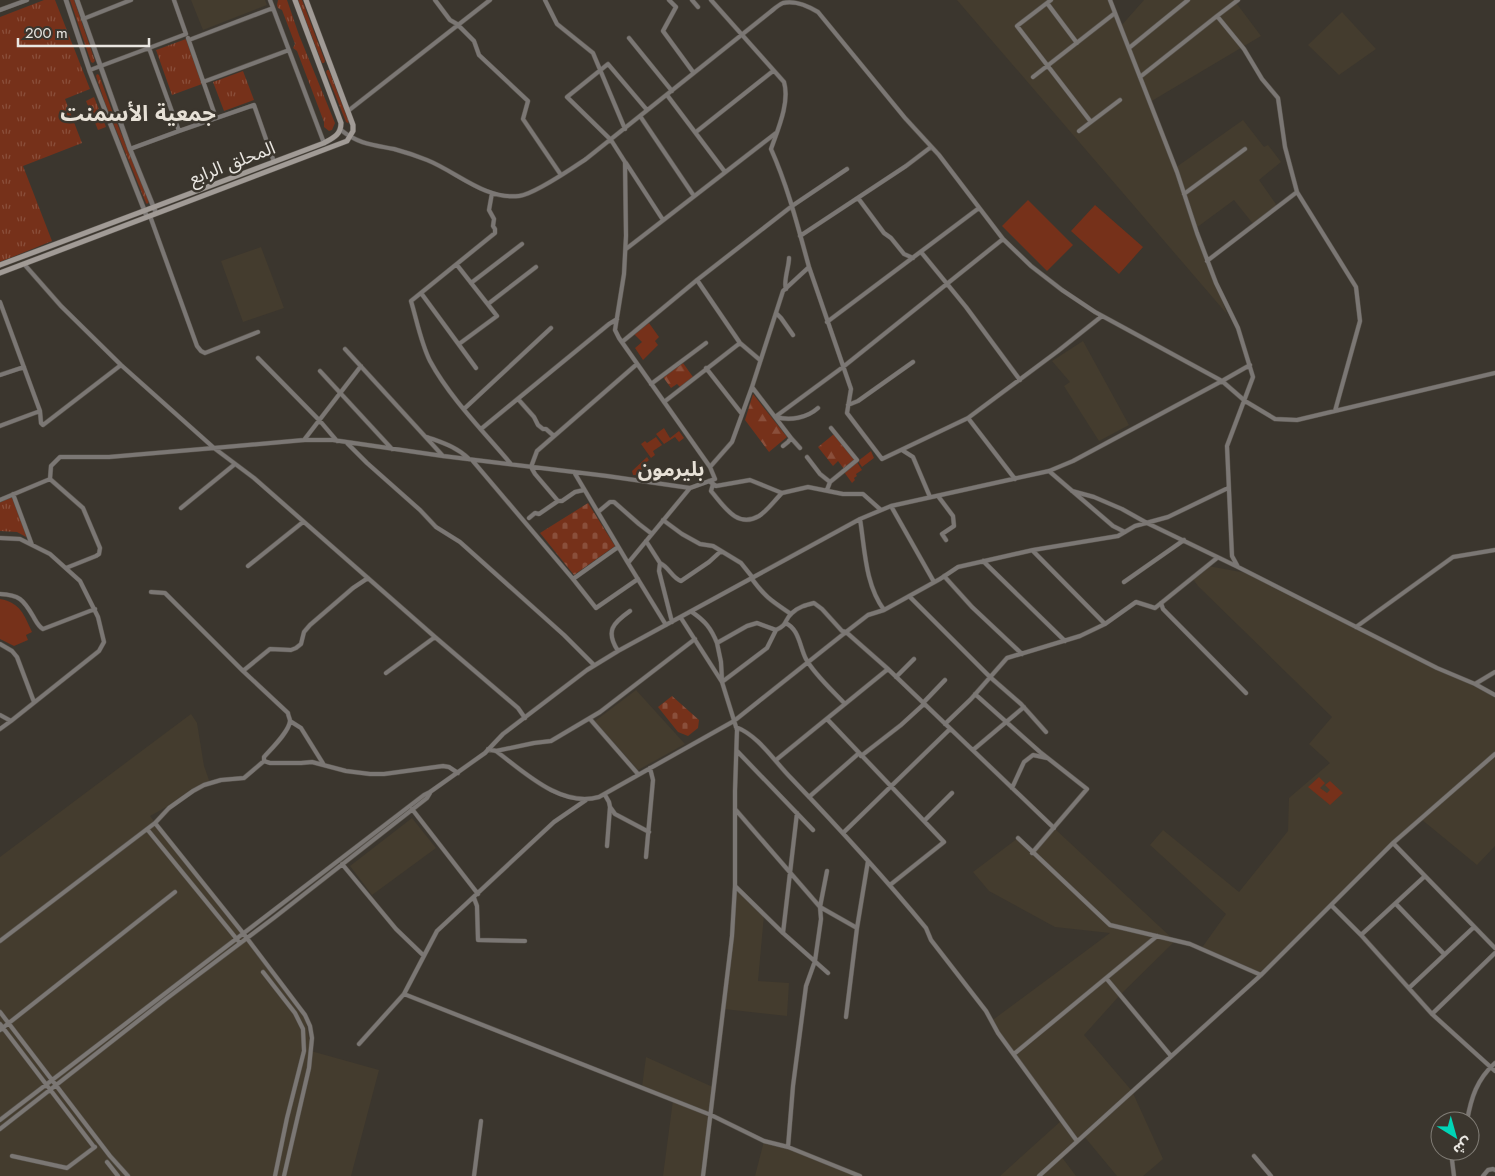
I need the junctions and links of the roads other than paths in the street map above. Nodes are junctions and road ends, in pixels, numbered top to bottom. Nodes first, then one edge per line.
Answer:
1 (26, 0) edge
2 (66, 0) edge
3 (77, 0) edge
4 (128, 0) edge
5 (174, 0) edge
6 (270, 0) edge
7 (295, 0) edge
8 (306, 0) edge
9 (435, 0) edge
10 (490, 0) edge
11 (545, 0) edge
12 (669, 0) edge
13 (692, 0) edge
14 (711, 0) edge
15 (1051, 0) edge
16 (1110, 0) edge
17 (1188, 0) edge
18 (1238, 0) edge
19 (1047, 3) junction
20 (698, 7) dead end
21 (273, 8) junction
22 (0, 10) edge
23 (1115, 13) junction
24 (1217, 16) junction
25 (83, 19) junction
26 (458, 24) junction
27 (186, 34) junction
28 (742, 36) junction
29 (629, 38) dead end
30 (189, 40) junction
31 (1077, 43) junction
32 (149, 48) junction
33 (1129, 48) junction
34 (289, 50) junction
35 (331, 65) junction
36 (1048, 66) junction
37 (100, 67) junction
38 (321, 69) junction
39 (601, 69) junction
40 (90, 70) junction
41 (773, 71) junction
42 (694, 72) junction
43 (1033, 77) dead end
44 (1140, 77) junction
45 (203, 82) junction
46 (672, 92) junction
47 (667, 95) junction
48 (1120, 100) dead end
49 (647, 110) junction
50 (348, 111) junction
51 (640, 116) junction
52 (216, 118) junction
53 (1091, 122) junction
54 (625, 129) junction
55 (341, 130) junction
56 (179, 131) junction
57 (1079, 131) dead end
58 (696, 132) junction
59 (776, 133) junction
60 (350, 138) junction
61 (611, 140) junction
62 (324, 142) junction
63 (931, 148) junction
64 (130, 149) junction
65 (1245, 149) dead end
66 (274, 162) junction
67 (625, 162) junction
68 (847, 169) dead end
69 (726, 172) junction
70 (561, 175) junction
71 (492, 192) junction
72 (1297, 192) junction
73 (1184, 194) junction
74 (694, 196) junction
75 (858, 198) junction
76 (792, 206) junction
77 (154, 207) junction
78 (979, 208) junction
79 (144, 211) junction
80 (151, 215) junction
81 (664, 220) junction
82 (800, 236) junction
83 (1003, 239) junction
84 (522, 244) dead end
85 (626, 249) junction
86 (921, 252) junction
87 (789, 258) dead end
88 (913, 258) junction
89 (1207, 260) junction
90 (24, 264) junction
91 (0, 265) edge
92 (457, 265) junction
93 (536, 267) dead end
94 (809, 267) junction
95 (0, 274) edge
96 (697, 280) junction
97 (471, 283) junction
98 (947, 284) junction
99 (786, 289) junction
100 (421, 293) junction
101 (0, 302) edge
102 (488, 304) junction
103 (776, 313) junction
104 (1102, 316) junction
105 (617, 320) junction
106 (827, 322) junction
107 (551, 328) dead end
108 (258, 332) dead end
109 (793, 335) dead end
110 (622, 342) junction
111 (740, 342) junction
112 (459, 344) junction
113 (706, 344) dead end
114 (345, 349) dead end
115 (258, 358) dead end
116 (760, 360) junction
117 (913, 362) dead end
118 (637, 364) junction
119 (121, 365) junction
120 (1250, 365) junction
121 (361, 366) junction
122 (24, 367) junction
123 (843, 367) junction
124 (476, 368) dead end
125 (706, 368) junction
126 (320, 371) dead end
127 (1495, 373) edge
128 (0, 375) edge
129 (1020, 380) junction
130 (1222, 381) junction
131 (652, 384) junction
132 (752, 387) junction
133 (340, 393) junction
134 (518, 399) junction
135 (1245, 400) junction
136 (664, 402) junction
137 (848, 405) junction
138 (818, 408) dead end
139 (464, 409) junction
140 (40, 411) junction
141 (1335, 411) junction
142 (742, 414) junction
143 (776, 417) junction
144 (968, 418) junction
145 (320, 421) junction
146 (0, 426) edge
147 (831, 428) dead end
148 (481, 429) junction
149 (425, 436) junction
150 (554, 436) junction
151 (791, 438) junction
152 (304, 440) junction
153 (337, 441) junction
154 (346, 442) junction
155 (783, 446) dead end
156 (214, 448) junction
157 (800, 448) dead end
158 (392, 449) junction
159 (902, 450) junction
160 (443, 456) junction
161 (807, 457) dead end
162 (471, 460) junction
163 (235, 464) junction
164 (511, 464) junction
165 (531, 467) junction
166 (710, 467) junction
167 (1050, 471) junction
168 (574, 472) junction
169 (1015, 479) junction
170 (50, 480) junction
171 (830, 482) junction
172 (711, 483) junction
173 (690, 488) junction
174 (1228, 488) junction
175 (584, 490) junction
176 (827, 490) junction
177 (1072, 491) junction
178 (782, 493) junction
179 (13, 494) junction
180 (938, 496) junction
181 (930, 497) junction
182 (0, 500) edge
183 (558, 501) junction
184 (891, 506) junction
185 (182, 508) dead end
186 (881, 510) junction
187 (598, 512) junction
188 (529, 518) dead end
189 (860, 519) junction
190 (663, 520) junction
191 (303, 522) junction
192 (1147, 523) junction
193 (1125, 532) junction
194 (652, 534) junction
195 (0, 538) edge
196 (946, 540) dead end
197 (1184, 540) junction
198 (646, 541) junction
199 (32, 546) junction
200 (618, 547) junction
201 (1033, 550) junction
202 (1495, 550) edge
203 (721, 551) junction
204 (1217, 558) junction
205 (983, 561) junction
206 (660, 563) junction
207 (628, 564) junction
208 (248, 566) dead end
209 (1238, 567) junction
210 (66, 568) junction
211 (944, 576) junction
212 (368, 578) junction
213 (752, 578) junction
214 (573, 579) junction
215 (638, 579) junction
216 (934, 582) junction
217 (1124, 582) dead end
218 (151, 592) dead end
219 (0, 594) edge
220 (909, 596) junction
221 (1161, 603) junction
222 (95, 609) junction
223 (884, 610) junction
224 (630, 611) dead end
225 (692, 612) junction
226 (791, 614) junction
227 (681, 618) junction
228 (672, 622) junction
229 (785, 623) junction
230 (1105, 624) junction
231 (666, 626) junction
232 (1356, 627) junction
233 (776, 630) junction
234 (846, 632) junction
235 (435, 637) junction
236 (695, 639) junction
237 (1065, 641) junction
238 (717, 643) junction
239 (0, 644) edge
240 (618, 651) junction
241 (1022, 654) junction
242 (914, 660) dead end
243 (808, 662) junction
244 (594, 665) junction
245 (888, 669) junction
246 (243, 671) junction
247 (1495, 672) edge
248 (386, 673) dead end
249 (896, 677) junction
250 (990, 677) junction
251 (945, 680) dead end
252 (722, 682) junction
253 (1474, 684) junction
254 (1246, 693) dead end
255 (975, 694) junction
256 (1495, 695) edge
257 (34, 702) junction
258 (923, 703) junction
259 (845, 704) junction
260 (1024, 707) junction
261 (0, 715) edge
262 (525, 718) junction
263 (590, 719) junction
264 (827, 719) junction
265 (11, 721) junction
266 (290, 721) junction
267 (734, 721) junction
268 (1007, 722) junction
269 (945, 724) junction
270 (736, 727) junction
271 (0, 729) edge
272 (950, 729) junction
273 (1046, 732) dead end
274 (488, 749) junction
275 (973, 750) junction
276 (496, 751) junction
277 (736, 751) junction
278 (1495, 754) edge
279 (860, 755) junction
280 (1049, 759) junction
281 (776, 760) junction
282 (264, 761) junction
283 (324, 765) junction
284 (650, 768) junction
285 (458, 772) junction
286 (638, 774) junction
287 (891, 787) junction
288 (1012, 788) junction
289 (430, 792) junction
290 (952, 793) dead end
291 (605, 795) junction
292 (809, 796) junction
293 (587, 800) junction
294 (610, 807) junction
295 (412, 809) junction
296 (735, 809) junction
297 (797, 813) junction
298 (924, 821) junction
299 (155, 823) junction
300 (1054, 828) junction
301 (147, 829) junction
302 (813, 830) dead end
303 (649, 832) junction
304 (842, 833) junction
305 (1018, 838) dead end
306 (1393, 843) junction
307 (607, 846) dead end
308 (1032, 853) junction
309 (346, 854) junction
310 (349, 858) junction
311 (646, 858) dead end
312 (868, 861) junction
313 (342, 864) junction
314 (827, 871) dead end
315 (791, 873) junction
316 (1425, 876) junction
317 (198, 877) junction
318 (191, 884) junction
319 (890, 885) junction
320 (735, 886) junction
321 (175, 892) dead end
322 (478, 894) junction
323 (474, 898) junction
324 (1396, 904) junction
325 (1331, 905) junction
326 (820, 907) junction
327 (1474, 927) junction
328 (857, 928) junction
329 (243, 933) junction
330 (783, 933) junction
331 (1361, 935) junction
332 (1157, 936) junction
333 (235, 938) junction
334 (247, 938) junction
335 (0, 941) edge
336 (524, 941) dead end
337 (240, 943) junction
338 (1495, 948) edge
339 (1444, 954) junction
340 (1495, 954) edge
341 (424, 956) junction
342 (815, 960) junction
343 (262, 972) dead end
344 (828, 973) dead end
345 (1261, 975) junction
346 (1106, 978) junction
347 (1409, 988) junction
348 (162, 994) junction
349 (404, 994) junction
350 (291, 997) junction
351 (166, 999) junction
352 (286, 1002) junction
353 (0, 1012) edge
354 (1432, 1014) junction
355 (133, 1017) junction
356 (846, 1017) dead end
357 (136, 1022) junction
358 (9, 1023) junction
359 (1, 1027) edge
360 (359, 1044) dead end
361 (1014, 1054) junction
362 (1171, 1056) junction
363 (1495, 1063) edge
364 (1490, 1067) junction
365 (1495, 1071) edge
366 (52, 1079) junction
367 (46, 1084) junction
368 (56, 1085) junction
369 (50, 1089) junction
370 (1469, 1111) edge
371 (712, 1115) junction
372 (0, 1120) edge
373 (481, 1121) dead end
374 (4, 1125) junction
375 (0, 1129) edge
376 (1077, 1140) junction
377 (100, 1142) junction
378 (94, 1147) junction
379 (788, 1147) junction
380 (12, 1156) dead end
381 (1254, 1156) dead end
382 (1452, 1161) edge
383 (107, 1162) dead end
384 (1495, 1170) edge
385 (118, 1176) edge
386 (128, 1176) edge
387 (275, 1176) edge
388 (284, 1176) edge
389 (474, 1176) edge
390 (703, 1176) edge
391 (860, 1176) edge
392 (1039, 1176) edge
393 (1271, 1176) edge
394 (1454, 1176) edge
395 (1483, 1176) edge

1 - 22 street
2 - 40 street
3 - 25 street
4 - 25 street
5 - 27 street
6 - 21 street
7 - 38 main road
8 - 35 main road
9 - 26 street
10 - 26 street
11 - 39 street
12 - 42 street
13 - 20 street
14 - 28 street
15 - 19 street
16 - 23 street
17 - 33 street
18 - 24 street
19 - 31 street
19 - 36 street
21 - 30 street
21 - 34 street
23 - 31 street
23 - 33 street
24 - 44 street
24 - 72 street
25 - 37 street
26 - 50 street
26 - 70 street
27 - 30 street
27 - 32 street
28 - 41 street
28 - 42 street
28 - 63 street
29 - 46 street
30 - 45 street
31 - 36 street
32 - 37 street
32 - 56 street
33 - 44 street
34 - 45 street
34 - 62 street
35 - 38 main road
35 - 50 main road
36 - 43 street
36 - 53 street
37 - 40 street
37 - 64 street
38 - 55 main road
39 - 49 street
39 - 54 street
39 - 61 street
40 - 79 street
41 - 58 street
41 - 59 street
42 - 46 street
44 - 73 street
45 - 52 street
46 - 47 street
47 - 49 street
47 - 58 street
48 - 53 street
49 - 51 street
50 - 60 main road
51 - 54 street
51 - 74 street
52 - 56 street
52 - 66 street
53 - 57 street
54 - 61 street
55 - 60 street
55 - 62 main road, المحلق الرابع
56 - 64 street
58 - 69 street
59 - 69 street
59 - 76 street
60 - 71 street
60 - 80 main road
61 - 67 street
61 - 70 street
62 - 66 main road, المحلق الرابع
63 - 75 street
63 - 78 street
64 - 77 street
65 - 73 street
66 - 77 main road, المحلق الرابع
67 - 81 street
67 - 85 street
68 - 76 street
69 - 74 street
70 - 71 street
71 - 92 street
72 - 89 street
72 - 141 street
73 - 89 street
74 - 81 street
75 - 82 street
75 - 88 street
76 - 82 street
76 - 96 street
77 - 79 main road, المحلق الرابع
77 - 80 street
78 - 83 street
78 - 86 street
79 - 80 street
79 - 91 main road, المحلق الرابع
80 - 90 main road
80 - 108 street
81 - 85 street
82 - 94 street
83 - 98 street
83 - 104 street
84 - 97 street
85 - 105 street
86 - 88 street
86 - 98 street
87 - 99 street
88 - 106 street
89 - 120 street
90 - 95 main road
90 - 119 street
92 - 97 street
92 - 100 street
93 - 102 street
94 - 99 street
94 - 106 street
96 - 110 street
96 - 111 street
97 - 102 street
98 - 123 street
98 - 129 street
99 - 103 street
100 - 112 street
100 - 139 street
101 - 122 street
102 - 112 street
103 - 109 street
103 - 116 street
104 - 129 street
104 - 130 street
105 - 110 street
105 - 134 street
106 - 123 street
107 - 139 street
110 - 118 street
111 - 116 street
111 - 125 street
112 - 124 street
113 - 131 street
114 - 121 street
115 - 145 street
116 - 132 street
117 - 137 street
118 - 131 street
118 - 150 street
119 - 140 street
119 - 156 street
120 - 130 street
120 - 135 street
121 - 133 street
121 - 149 street
122 - 128 street
122 - 140 street
123 - 137 street
123 - 143 street
125 - 136 street
125 - 142 street
126 - 133 street
127 - 141 street
129 - 144 street
130 - 135 street
130 - 167 street
131 - 136 street
132 - 142 street
132 - 143 street
133 - 145 street
133 - 158 street
134 - 148 street
134 - 150 street
135 - 141 street
135 - 174 street
136 - 166 street
137 - 159 street
138 - 143 street
139 - 148 street
140 - 146 street
142 - 166 street
143 - 151 street
144 - 159 street
144 - 169 street
145 - 152 street
145 - 153 street
147 - 171 street
148 - 164 street
149 - 160 street
149 - 162 street
150 - 165 street
151 - 155 street
151 - 157 street
152 - 153 street
152 - 156 street
153 - 154 street
154 - 158 street
154 - 244 street
156 - 163 street
156 - 170 street
158 - 160 street
159 - 181 street
160 - 162 street
161 - 171 street
162 - 164 street
162 - 214 street
163 - 185 street
163 - 191 street
164 - 165 street
165 - 168 street
165 - 183 street
166 - 172 street
167 - 169 street
167 - 177 street
168 - 173 street
168 - 175 street
169 - 180 street
170 - 179 street
170 - 210 street
171 - 176 street
172 - 173 street
172 - 178 street
172 - 178 street
173 - 190 street
174 - 192 street
174 - 209 street
175 - 183 street
175 - 187 street
176 - 178 street
176 - 186 street
177 - 192 street
177 - 193 street
179 - 182 street
179 - 199 street
180 - 181 street
180 - 196 street
181 - 184 street
183 - 188 street
184 - 186 street
184 - 216 street
186 - 189 street
187 - 194 street
187 - 200 street
189 - 213 street
189 - 223 street
190 - 194 street
190 - 203 street
191 - 208 street
191 - 212 street
192 - 193 street
192 - 197 street
193 - 201 street
194 - 198 street
195 - 199 street
197 - 204 street
197 - 217 street
198 - 206 street
198 - 207 street
199 - 210 street
200 - 207 street
200 - 214 street
201 - 205 street
201 - 230 street
202 - 232 street
203 - 206 street
203 - 213 street
204 - 209 street
204 - 221 street
205 - 211 street
205 - 237 street
206 - 228 street
207 - 215 street
209 - 232 street
210 - 222 street
211 - 216 street
211 - 241 street
212 - 235 street
212 - 246 street
213 - 225 street
213 - 226 street
214 - 215 street
215 - 231 street
216 - 220 street
218 - 246 street
219 - 222 street
220 - 223 street
220 - 250 street
221 - 230 street
221 - 254 street
222 - 257 street
223 - 234 street
224 - 240 street
225 - 227 street
225 - 238 street
226 - 229 street
226 - 234 street
227 - 228 street
227 - 236 street
228 - 231 street
229 - 233 street
229 - 243 street
230 - 237 street
231 - 240 street
232 - 253 street
233 - 238 street
233 - 252 street
234 - 243 street
234 - 245 street
235 - 248 street
235 - 262 street
236 - 252 street
236 - 263 street
237 - 241 street
238 - 252 street
239 - 257 street
240 - 244 street
241 - 250 street
242 - 249 street
243 - 259 street
243 - 267 street
244 - 262 street
245 - 249 street
245 - 259 street
246 - 266 street
247 - 253 street
249 - 258 street
250 - 255 street
250 - 260 street
251 - 258 street
252 - 267 street
253 - 256 street
255 - 268 street
255 - 269 street
257 - 265 street
258 - 269 street
258 - 279 street
259 - 264 street
260 - 268 street
260 - 273 street
261 - 265 street
262 - 274 street
263 - 276 street
263 - 286 street
264 - 279 street
264 - 281 street
265 - 271 street
266 - 282 street
266 - 283 street
267 - 270 street
267 - 284 street
268 - 275 street
268 - 280 street
269 - 272 street
270 - 277 street
270 - 281 street
272 - 275 street
272 - 287 street
274 - 276 street
274 - 285 street
275 - 288 street
276 - 293 street
277 - 296 street
277 - 297 street
278 - 306 street
279 - 287 street
279 - 292 street
280 - 288 street
280 - 300 street
281 - 292 street
282 - 283 street
282 - 299 street
283 - 285 street
284 - 286 street
284 - 303 street
285 - 289 street
286 - 291 street
287 - 298 street
287 - 304 street
288 - 300 street
289 - 295 street
289 - 309 street
290 - 298 street
291 - 293 street
291 - 294 street
292 - 304 street
293 - 322 street
294 - 303 street
294 - 307 street
295 - 310 street
295 - 322 street
296 - 315 street
296 - 320 street
297 - 302 street
297 - 315 street
298 - 319 street
299 - 301 street
299 - 317 street
300 - 308 street
301 - 318 street
301 - 335 street
303 - 311 street
304 - 312 street
305 - 308 street
306 - 316 street
306 - 325 street
308 - 332 street
309 - 310 street
309 - 329 street
310 - 313 street
312 - 319 street
312 - 328 street
313 - 334 street
313 - 341 street
314 - 326 street
315 - 326 street
315 - 330 street
316 - 324 street
316 - 327 street
317 - 318 street
317 - 329 street
318 - 333 street
319 - 361 street
320 - 330 street
320 - 371 street
321 - 358 street
322 - 323 street
323 - 336 street
323 - 341 street
324 - 331 street
324 - 339 street
325 - 331 street
325 - 345 street
326 - 328 street
326 - 342 street
327 - 338 street
327 - 339 street
328 - 356 street
329 - 333 street
329 - 334 street
330 - 342 street
331 - 347 street
332 - 345 street
332 - 346 street
333 - 337 street
333 - 348 street
334 - 337 street
334 - 350 street
337 - 351 street
339 - 347 street
340 - 354 street
341 - 349 street
342 - 344 street
342 - 379 street
343 - 352 street
345 - 362 street
346 - 361 street
346 - 362 street
347 - 354 street
348 - 351 street
348 - 355 street
349 - 360 street
349 - 371 street
350 - 352 street
350 - 388 street
351 - 357 street
352 - 387 street
353 - 358 street
354 - 364 street
355 - 357 street
355 - 366 street
357 - 368 street
358 - 359 street
358 - 366 street
359 - 367 street
361 - 376 street
362 - 376 street
363 - 364 street
364 - 365 street
364 - 370 street
366 - 367 street
366 - 368 street
367 - 369 street
367 - 372 street
368 - 369 street
368 - 377 street
369 - 374 street
369 - 378 street
371 - 379 street
371 - 390 street
372 - 374 street
373 - 389 street
374 - 375 street
376 - 392 street
377 - 378 street
377 - 386 street
378 - 380 street
379 - 391 street
381 - 393 street
382 - 394 street
383 - 385 street
384 - 395 street

